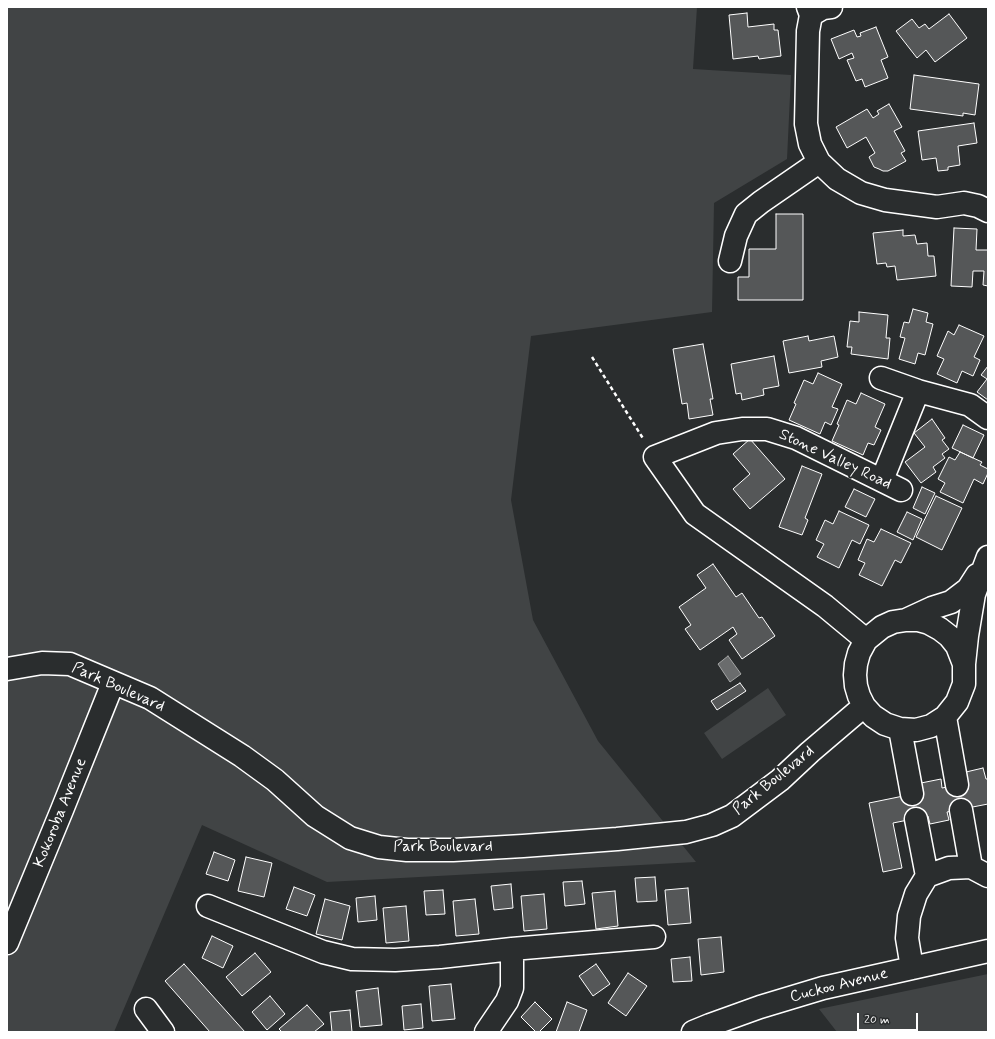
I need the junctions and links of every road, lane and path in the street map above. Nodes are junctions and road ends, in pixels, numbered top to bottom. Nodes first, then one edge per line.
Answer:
1 (831, 7) edge
2 (810, 11) edge
3 (819, 162) junction
4 (988, 211) edge
5 (730, 261) dead end
6 (592, 357) dead end
7 (882, 378) dead end
8 (918, 391) junction
9 (988, 418) edge
10 (654, 457) junction
11 (882, 480) junction
12 (901, 490) dead end
13 (988, 557) edge
14 (906, 620) junction
15 (866, 640) junction
16 (964, 664) junction
17 (7, 669) edge
18 (113, 683) junction
19 (864, 706) junction
20 (945, 717) junction
21 (900, 729) junction
22 (957, 785) dead end
23 (912, 794) dead end
24 (961, 810) dead end
25 (916, 819) dead end
26 (980, 871) edge
27 (927, 876) junction
28 (208, 906) dead end
29 (654, 937) dead end
30 (7, 943) edge
31 (512, 949) junction
32 (988, 951) edge
33 (912, 968) junction
34 (146, 1009) dead end
35 (163, 1032) edge
36 (486, 1032) edge
37 (693, 1032) edge

1 - 2 street
2 - 3 street
3 - 4 street
3 - 5 street
6 - 10 path
7 - 8 street
8 - 9 street
8 - 11 street
10 - 11 street, Stone Valley Road
10 - 15 street
11 - 12 street, Stone Valley Road
13 - 14 street
13 - 16 street
14 - 15 street
14 - 16 street
15 - 19 street
16 - 20 street
17 - 18 street, Park Boulevard
18 - 19 street, Park Boulevard
18 - 30 street, Kokoroba Avenue
19 - 21 street
20 - 21 street
20 - 22 street
21 - 23 street
24 - 26 street
25 - 27 street
26 - 27 street
27 - 33 street
28 - 31 street
29 - 31 street
31 - 36 street
32 - 33 street, Cuckoo Avenue
33 - 37 street, Cuckoo Avenue
34 - 35 street

